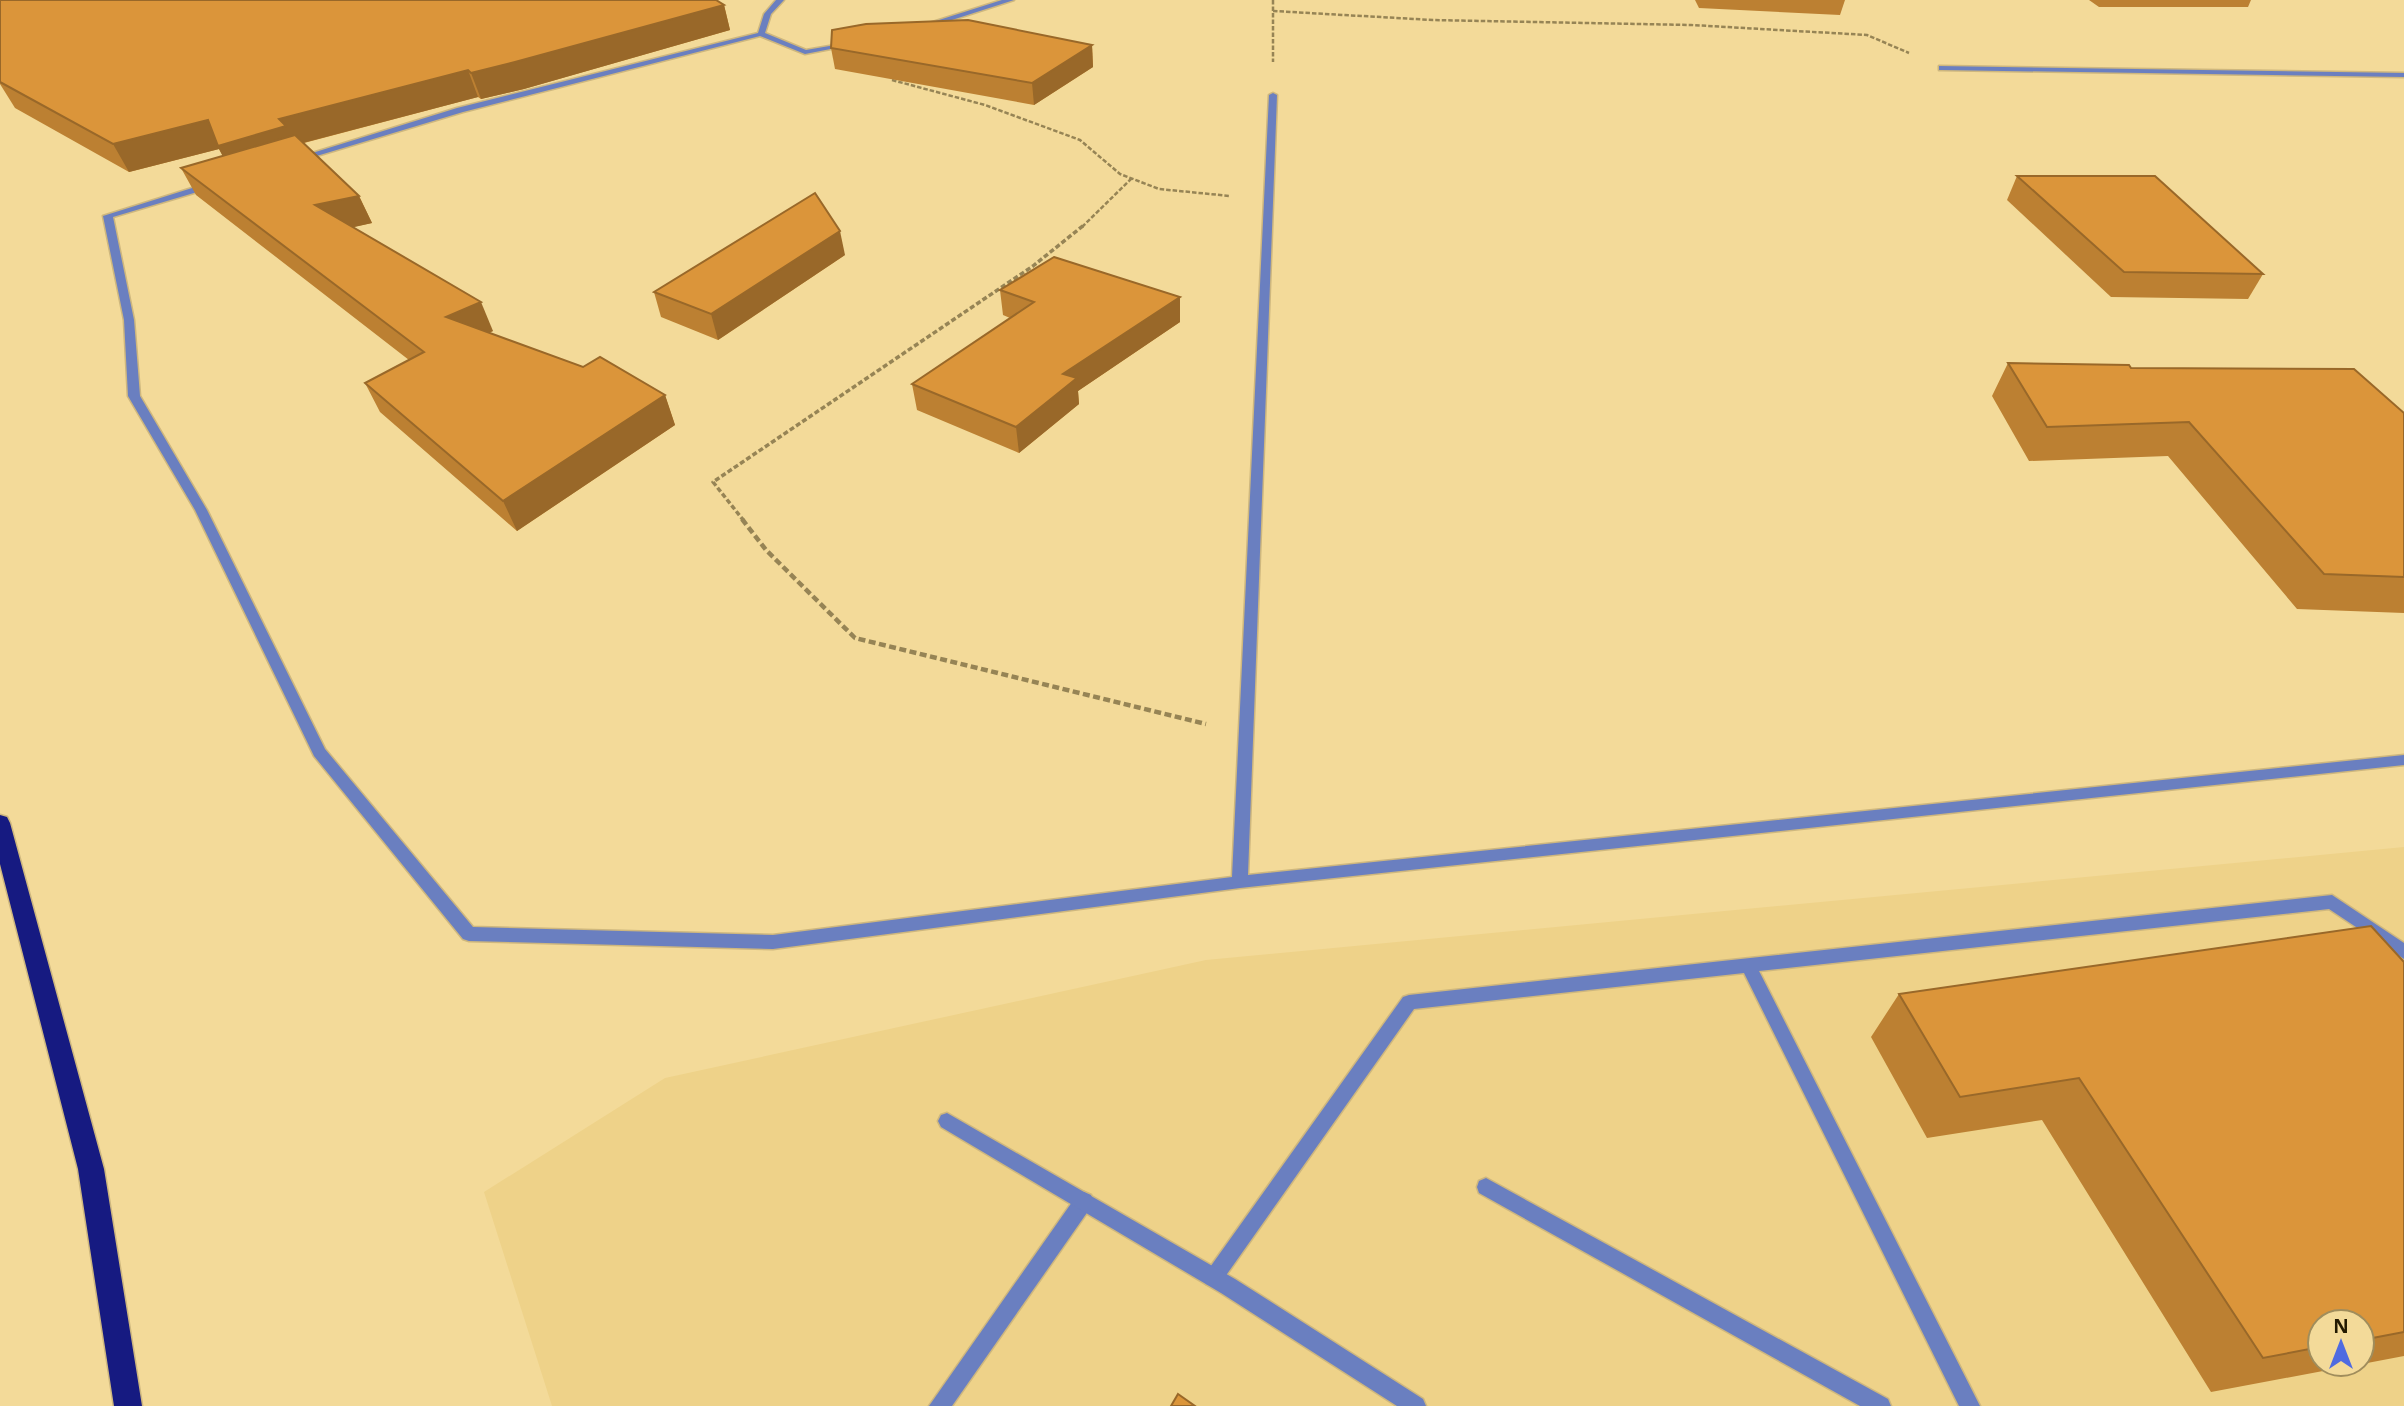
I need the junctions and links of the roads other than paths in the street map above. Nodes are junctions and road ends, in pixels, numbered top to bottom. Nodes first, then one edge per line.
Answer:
1 (780, 0) edge
2 (1010, 0) edge
3 (909, 30) edge
4 (761, 34) junction
5 (858, 43) edge
6 (1942, 68) road end
7 (2404, 75) edge
8 (1273, 95) road end
9 (278, 165) edge
10 (225, 180) edge
11 (2404, 760) edge
12 (0, 823) edge
13 (1240, 882) junction
14 (2404, 952) edge
15 (1748, 965) junction
16 (947, 1121) dead end
17 (1486, 1187) dead end
18 (1084, 1201) junction
19 (1213, 1277) junction
20 (128, 1406) edge
21 (939, 1406) edge
22 (1416, 1406) edge
23 (1881, 1406) edge
24 (1970, 1406) edge

1 - 4 street
2 - 3 street
4 - 5 street
4 - 9 street
6 - 7 street
8 - 13 street
10 - 13 street
11 - 13 street
12 - 20 highway
14 - 15 street
15 - 19 street
15 - 24 street
16 - 18 street
17 - 23 street
18 - 19 street
18 - 21 street
19 - 22 street

